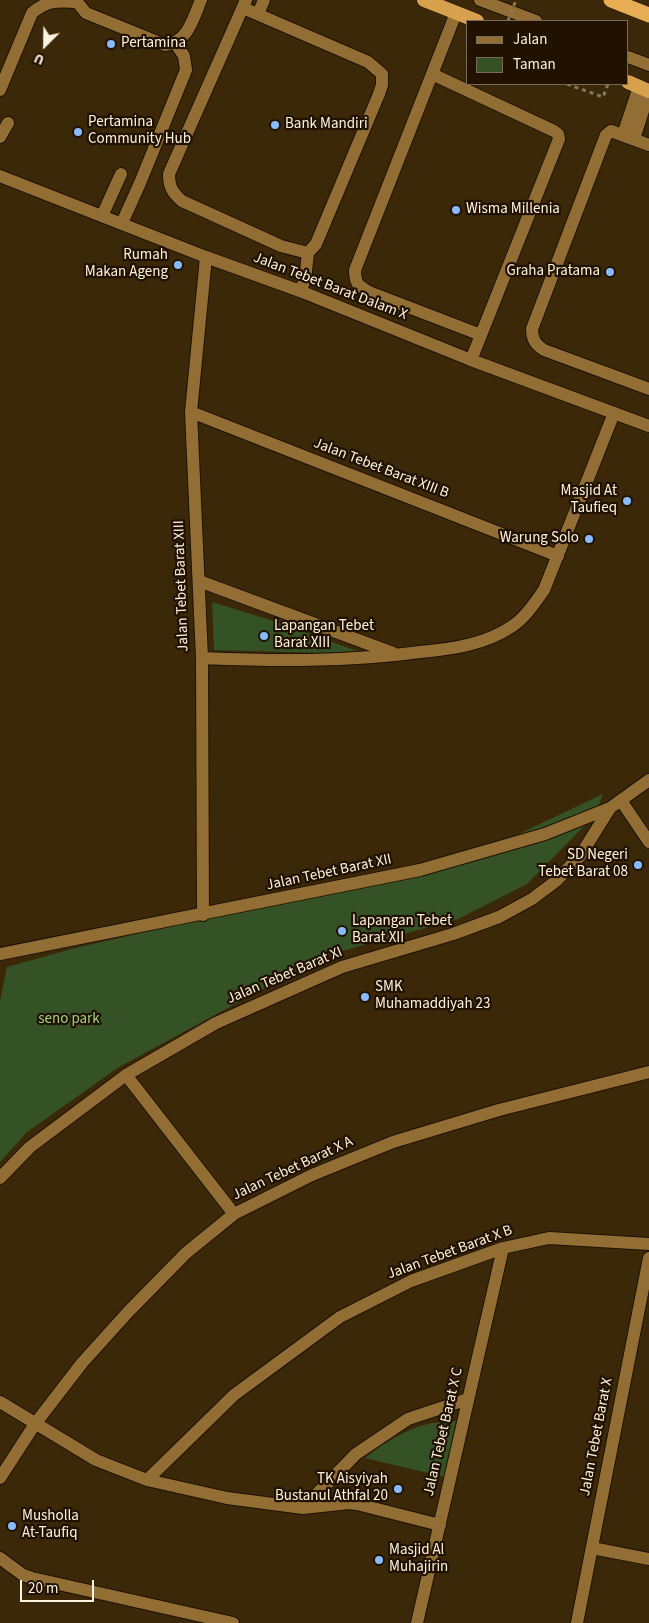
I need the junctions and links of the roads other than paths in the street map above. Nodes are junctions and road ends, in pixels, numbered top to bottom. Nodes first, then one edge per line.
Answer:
1 (201, 0) edge
2 (264, 0) edge
3 (424, 0) edge
4 (480, 0) edge
5 (610, 0) edge
6 (77, 1) edge
7 (244, 4) edge
8 (456, 13) junction
9 (258, 14) junction
10 (649, 15) edge
11 (474, 20) edge
12 (533, 20) edge
13 (176, 44) junction
14 (629, 56) edge
15 (649, 65) edge
16 (432, 74) junction
17 (641, 88) edge
18 (0, 90) edge
19 (8, 123) dead end
20 (0, 137) edge
21 (628, 137) junction
22 (649, 145) edge
23 (121, 174) dead end
24 (0, 176) edge
25 (102, 216) junction
26 (122, 223) junction
27 (308, 252) junction
28 (206, 256) junction
29 (300, 291) junction
30 (481, 335) junction
31 (471, 360) junction
32 (649, 389) edge
33 (191, 412) junction
34 (614, 414) junction
35 (649, 426) edge
36 (558, 556) junction
37 (199, 581) junction
38 (398, 655) junction
39 (202, 658) junction
40 (649, 780) edge
41 (616, 805) junction
42 (649, 842) edge
43 (203, 914) junction
44 (0, 954) edge
45 (649, 1072) edge
46 (126, 1075) junction
47 (0, 1178) edge
48 (234, 1214) junction
49 (649, 1244) edge
50 (503, 1248) junction
51 (649, 1258) edge
52 (468, 1398) junction
53 (0, 1402) edge
54 (35, 1424) junction
55 (0, 1478) edge
56 (147, 1480) junction
57 (303, 1508) junction
58 (440, 1525) junction
59 (592, 1548) junction
60 (0, 1558) edge
61 (649, 1559) edge
62 (233, 1623) edge
63 (417, 1623) edge
64 (577, 1623) edge

1 - 13 street
2 - 9 street
3 - 8 highway
4 - 12 street
5 - 10 highway
6 - 13 street
6 - 18 street
7 - 9 street
7 - 27 street
8 - 11 highway
8 - 16 street
9 - 27 street
13 - 26 street
14 - 15 street
16 - 30 street
16 - 30 street
17 - 21 street
19 - 20 street
21 - 22 street
21 - 32 street
23 - 25 street
24 - 25 street, Jalan Tebet Barat Dalam X
25 - 26 street, Jalan Tebet Barat Dalam X
26 - 28 street, Jalan Tebet Barat Dalam X
27 - 29 street
28 - 29 street, Jalan Tebet Barat Dalam X
28 - 33 street, Jalan Tebet Barat XIII
29 - 31 street, Jalan Tebet Barat Dalam X
30 - 31 street
31 - 34 street, Jalan Tebet Barat Dalam X
33 - 36 street, Jalan Tebet Barat XIII B
33 - 37 street, Jalan Tebet Barat XIII
34 - 35 street, Jalan Tebet Barat Dalam X
34 - 36 street
36 - 38 street
37 - 38 street
37 - 39 street, Jalan Tebet Barat XIII
38 - 39 street
39 - 43 street, Jalan Tebet Barat XIII
40 - 41 street, Jalan Tebet Barat XII
41 - 42 street
41 - 43 street, Jalan Tebet Barat XII
41 - 46 street, Jalan Tebet Barat XI
43 - 44 street, Jalan Tebet Barat XII
45 - 48 street, Jalan Tebet Barat X A
46 - 47 street, Jalan Tebet Barat XI
46 - 48 street
48 - 54 street, Jalan Tebet Barat X A
49 - 50 street, Jalan Tebet Barat X B
50 - 52 street, Jalan Tebet Barat X C
50 - 56 street, Jalan Tebet Barat X B
51 - 59 street, Jalan Tebet Barat X
52 - 57 street
52 - 58 street, Jalan Tebet Barat X C
53 - 54 street
54 - 55 street, Jalan Tebet Barat X A
54 - 56 street
56 - 57 street
57 - 58 street
58 - 63 street, Jalan Tebet Barat X C
59 - 61 street
59 - 64 street, Jalan Tebet Barat X
60 - 62 street

